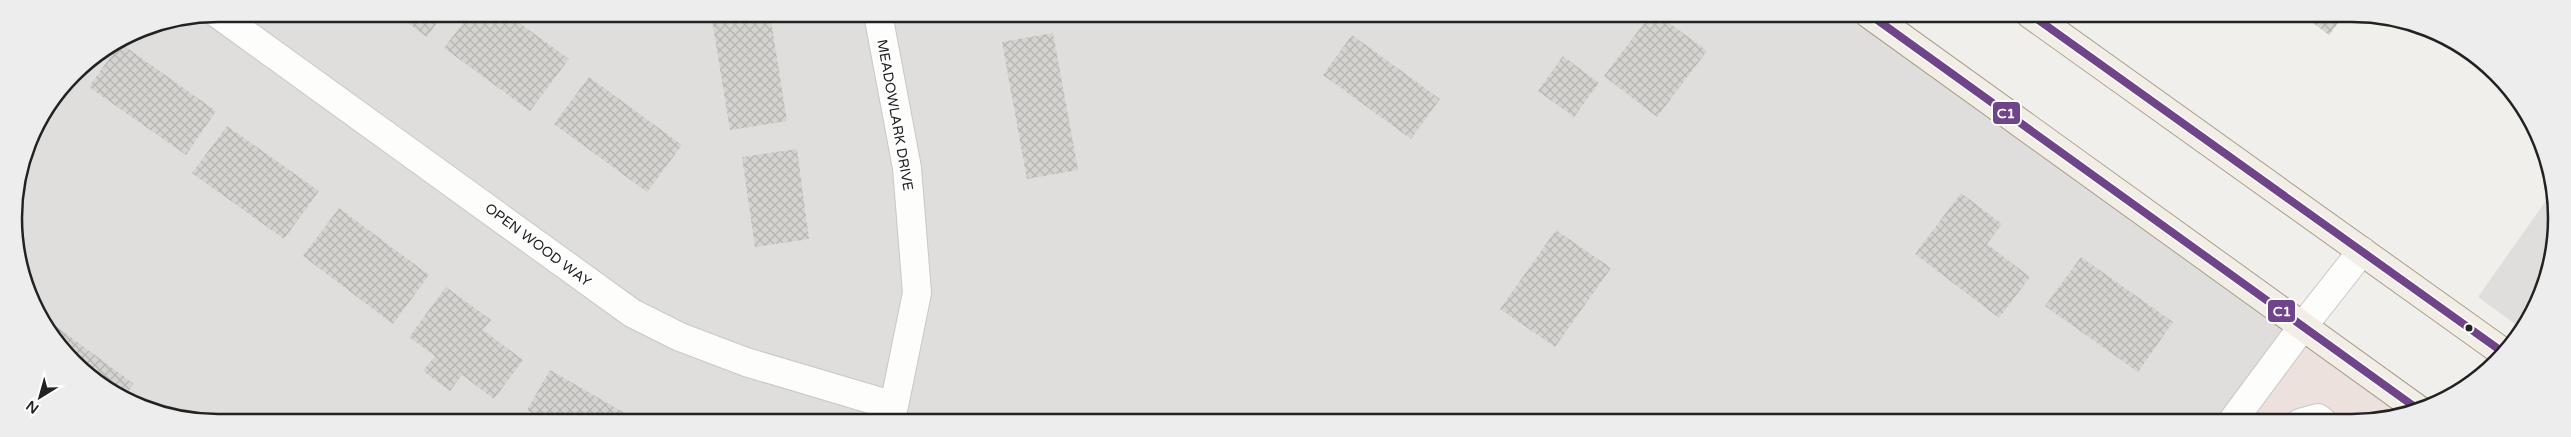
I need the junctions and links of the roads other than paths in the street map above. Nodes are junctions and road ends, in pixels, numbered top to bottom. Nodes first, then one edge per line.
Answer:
1 (229, 22) edge
2 (880, 22) edge
3 (1880, 22) edge
4 (2045, 22) edge
5 (2362, 251) junction
6 (2303, 326) junction
7 (2499, 349) edge
8 (2412, 405) edge
9 (891, 414) edge
10 (2238, 414) edge

1 - 9 street, OPEN WOOD WAY
2 - 9 street, MEADOWLARK DRIVE
3 - 6 main road
4 - 5 main road
5 - 6 street
5 - 7 main road
6 - 8 main road
6 - 10 street

